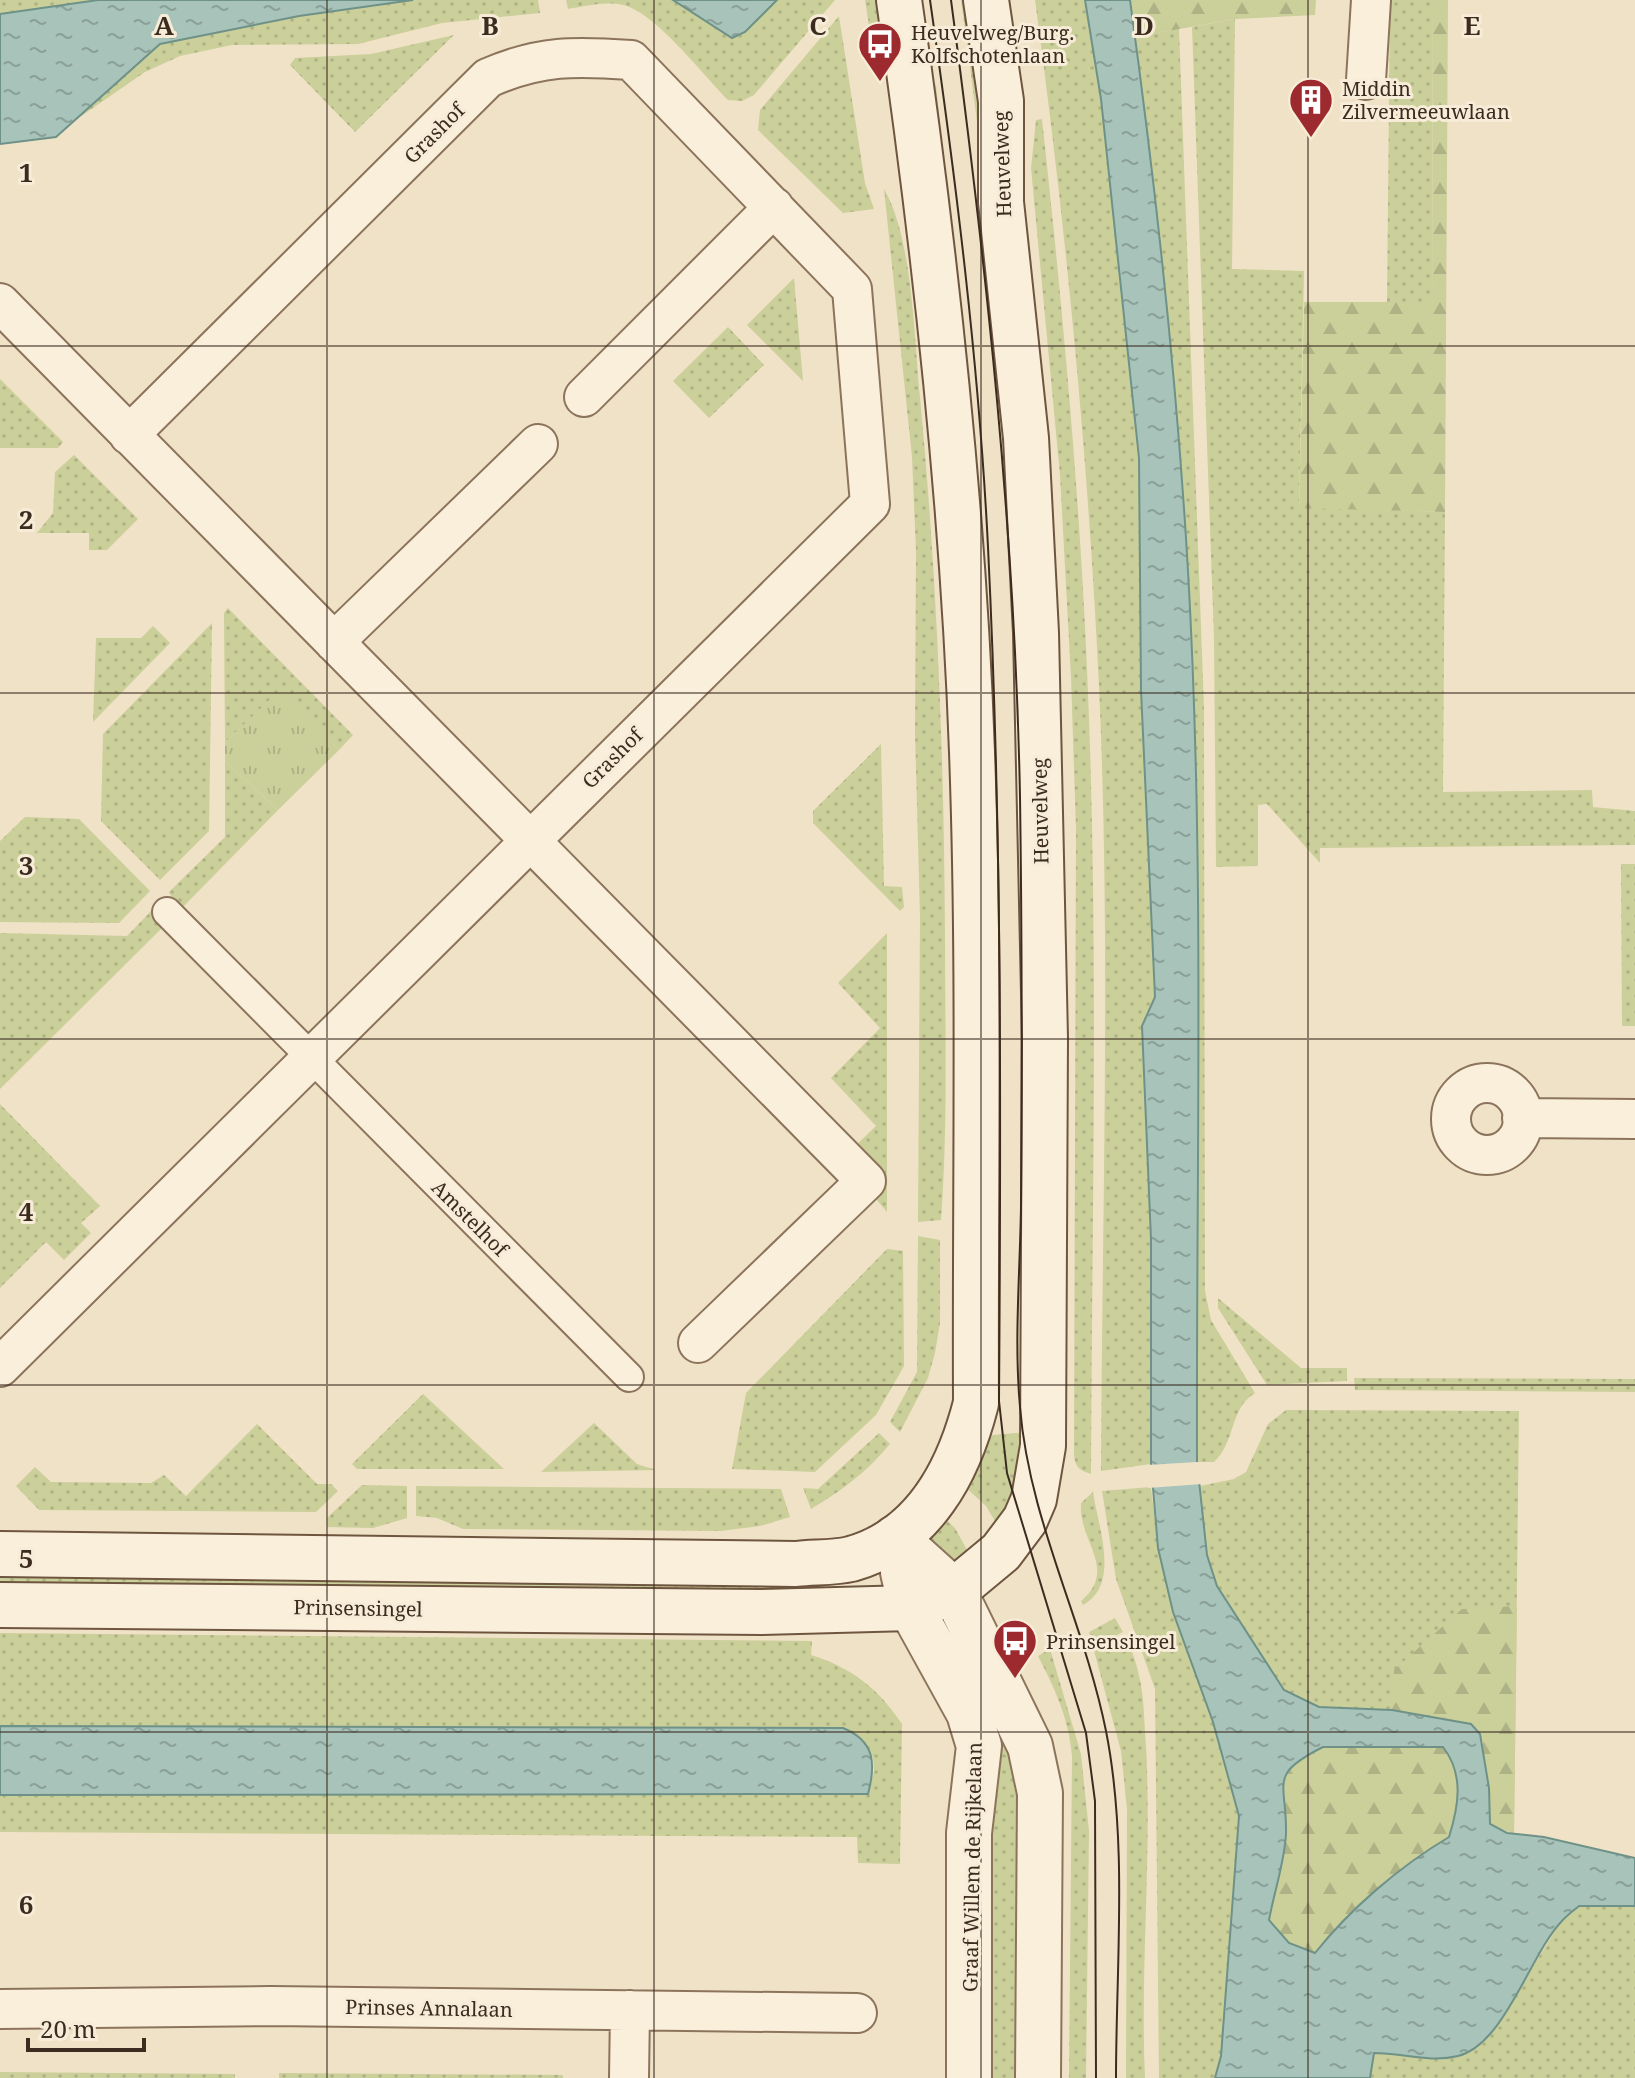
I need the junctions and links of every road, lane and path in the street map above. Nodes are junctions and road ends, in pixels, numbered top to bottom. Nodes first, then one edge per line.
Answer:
1 (899, 0) edge
2 (986, 0) edge
3 (1371, 0) edge
4 (1366, 80) dead end
5 (774, 207) junction
6 (0, 303) edge
7 (584, 397) dead end
8 (129, 435) junction
9 (538, 444) dead end
10 (334, 642) junction
11 (530, 839) junction
12 (167, 912) dead end
13 (311, 1058) junction
14 (1522, 1118) dead end
15 (1635, 1119) edge
16 (698, 1343) dead end
17 (0, 1367) edge
18 (629, 1377) dead end
19 (895, 1538) junction
20 (0, 1554) edge
21 (954, 1591) junction
22 (0, 1605) edge
23 (911, 1608) junction
24 (0, 2009) edge
25 (630, 2010) junction
26 (857, 2013) dead end
27 (629, 2078) edge
28 (969, 2078) edge
29 (1038, 2078) edge

1 - 19 main road
2 - 21 main road, Heuvelweg
3 - 4 street
5 - 7 street
5 - 8 street, Grashof
5 - 11 street, Grashof
6 - 8 street
8 - 10 street
9 - 10 street
10 - 11 street
11 - 13 street
11 - 16 street
12 - 13 street, Amstelhof
13 - 17 street
13 - 18 street, Amstelhof
14 - 15 street
19 - 20 main road
19 - 21 main road
19 - 23 main road, Graaf Willem de Rijkelaan
21 - 23 main road, Prinsensingel
21 - 29 main road
22 - 23 main road, Prinsensingel
23 - 28 main road, Graaf Willem de Rijkelaan
24 - 25 street, Prinses Annalaan
25 - 26 street, Prinses Annalaan
25 - 27 street

